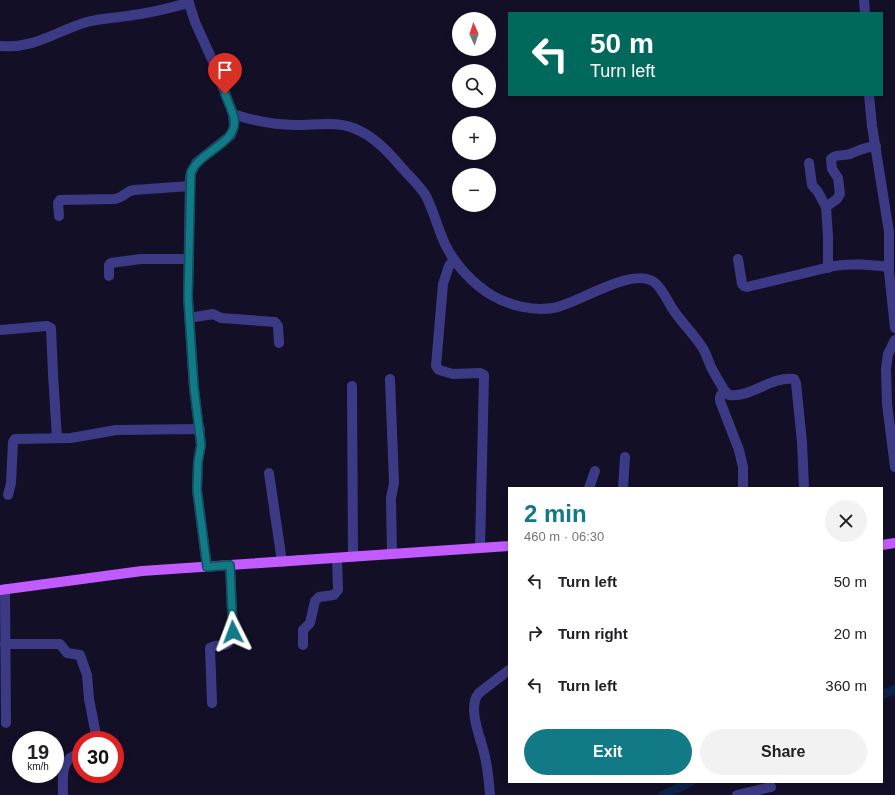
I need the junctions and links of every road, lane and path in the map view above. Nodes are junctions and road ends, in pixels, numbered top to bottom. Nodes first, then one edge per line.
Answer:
1 (864, 0) edge
2 (189, 2) edge
3 (865, 12) edge
4 (0, 46) edge
5 (869, 96) edge
6 (234, 121) junction
7 (876, 146) junction
8 (809, 163) dead end
9 (190, 186) junction
10 (826, 208) junction
11 (59, 216) dead end
12 (892, 238) edge
13 (188, 259) junction
14 (454, 259) junction
15 (738, 259) dead end
16 (891, 261) edge
17 (828, 268) junction
18 (109, 276) dead end
19 (189, 318) junction
20 (895, 328) edge
21 (0, 330) edge
22 (895, 340) edge
23 (279, 343) dead end
24 (390, 379) dead end
25 (352, 386) dead end
26 (722, 393) junction
27 (200, 429) junction
28 (57, 438) junction
29 (625, 457) dead end
30 (895, 467) edge
31 (595, 471) dead end
32 (269, 473) dead end
33 (589, 487) edge
34 (623, 487) edge
35 (743, 487) edge
36 (804, 487) edge
37 (8, 495) dead end
38 (895, 543) edge
39 (883, 545) edge
40 (508, 546) edge
41 (480, 548) junction
42 (392, 554) junction
43 (354, 557) junction
44 (337, 558) junction
45 (282, 562) junction
46 (230, 565) junction
47 (207, 567) junction
48 (2, 589) edge
49 (6, 644) junction
50 (303, 645) dead end
51 (508, 671) edge
52 (212, 703) dead end
53 (6, 723) dead end
54 (95, 731) edge
55 (72, 758) edge
56 (772, 788) edge
57 (63, 795) edge
58 (490, 795) edge
59 (737, 795) edge

1 - 3 street
2 - 4 street
2 - 6 street
5 - 7 street
6 - 9 street
6 - 14 street
7 - 10 street
7 - 12 street
8 - 10 street
9 - 11 street
9 - 13 street
10 - 17 street
12 - 16 street
13 - 18 street
13 - 19 street
14 - 26 street
14 - 41 street
15 - 17 street
16 - 17 street
16 - 20 street
19 - 23 street
19 - 27 street
21 - 28 street
22 - 30 street
24 - 42 street
25 - 43 street
26 - 35 street
26 - 36 street
27 - 28 street
27 - 47 street
28 - 37 street
29 - 34 street
31 - 33 street
32 - 45 street
38 - 39 main road
40 - 41 main road
41 - 42 main road
42 - 43 main road
43 - 44 main road
44 - 45 main road
44 - 50 street
45 - 46 main road
46 - 47 main road
46 - 52 street
47 - 48 main road
48 - 49 street
49 - 53 street
49 - 54 street
51 - 58 street
55 - 57 street
56 - 59 street

